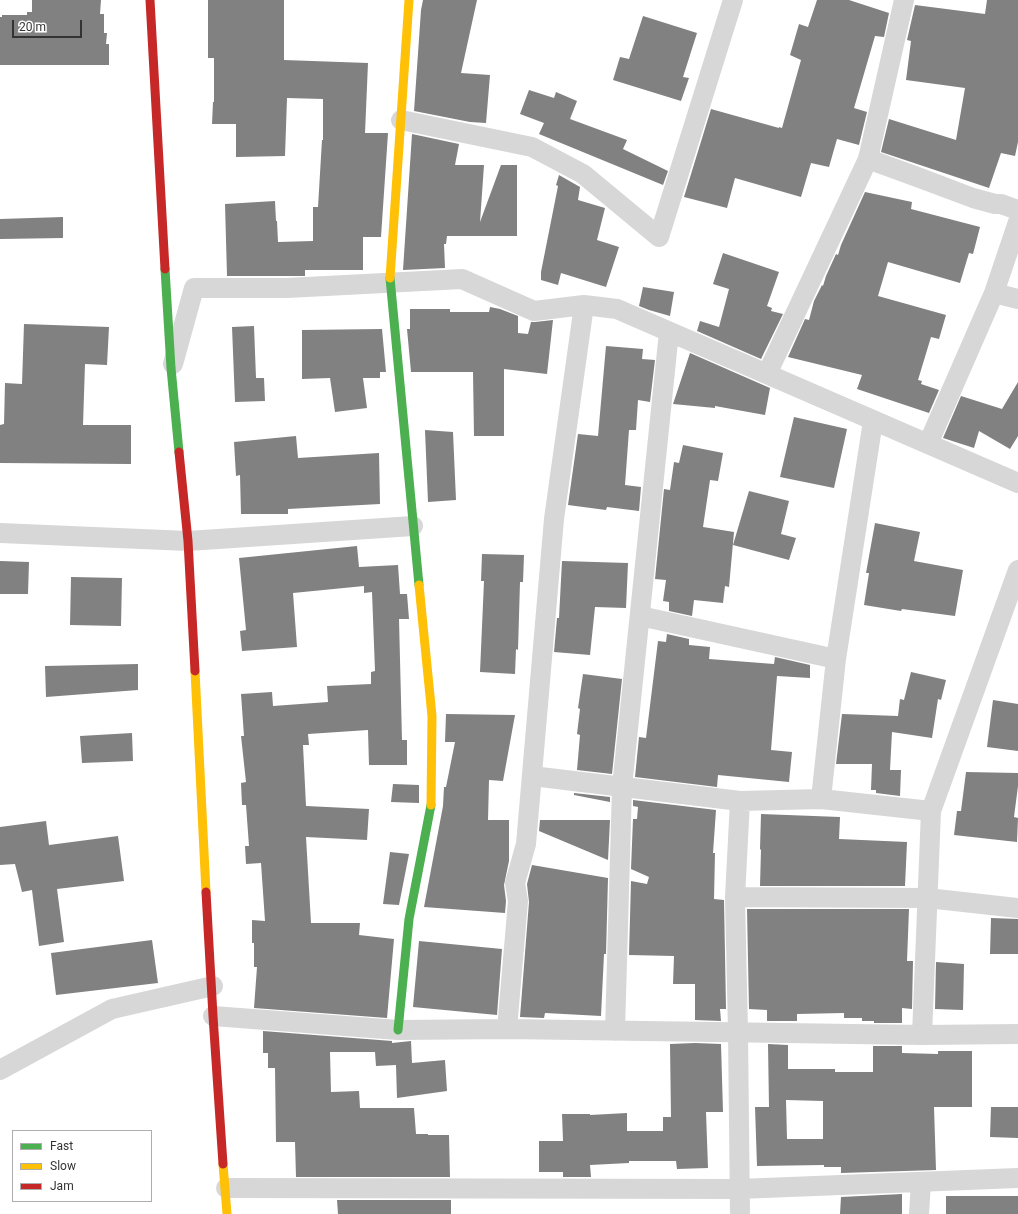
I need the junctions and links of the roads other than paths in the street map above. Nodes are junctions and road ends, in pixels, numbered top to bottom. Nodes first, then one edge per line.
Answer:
1 (150, 0) edge
2 (409, 0) edge
3 (733, 0) edge
4 (904, 0) edge
5 (401, 120) junction
6 (868, 159) junction
7 (1018, 210) edge
8 (1018, 222) edge
9 (390, 282) junction
10 (994, 293) junction
11 (1018, 299) edge
12 (584, 305) junction
13 (669, 332) junction
14 (171, 368) junction
15 (767, 374) junction
16 (873, 420) junction
17 (928, 444) junction
18 (1018, 484) edge
19 (413, 526) junction
20 (0, 533) edge
21 (188, 541) junction
22 (1018, 570) edge
23 (640, 616) junction
24 (836, 659) junction
25 (532, 776) junction
26 (622, 786) junction
27 (821, 799) junction
28 (740, 801) junction
29 (931, 811) junction
30 (735, 897) junction
31 (927, 898) junction
32 (1018, 908) edge
33 (213, 986) junction
34 (213, 1016) junction
35 (507, 1029) junction
36 (398, 1030) junction
37 (614, 1031) junction
38 (738, 1032) junction
39 (1018, 1034) edge
40 (922, 1035) junction
41 (0, 1070) edge
42 (1018, 1178) edge
43 (921, 1182) junction
44 (226, 1188) junction
45 (739, 1189) junction
46 (227, 1214) edge
47 (740, 1214) edge
48 (919, 1214) edge

1 - 14 main road
2 - 5 main road
3 - 5 street
4 - 6 street
5 - 9 main road
6 - 7 street
6 - 15 street
8 - 10 street
9 - 12 street
9 - 14 street
9 - 19 main road
10 - 11 street
10 - 17 street
12 - 13 street
12 - 25 street
13 - 15 street
13 - 23 street
14 - 21 main road
15 - 16 street
16 - 17 street
16 - 24 street
17 - 18 street
19 - 21 street
19 - 36 main road
20 - 21 street
21 - 33 main road
22 - 29 street
23 - 24 street
23 - 26 street
24 - 27 street
25 - 26 street
25 - 35 street
26 - 28 street
26 - 37 street
27 - 28 street
27 - 29 street
28 - 30 street
29 - 31 street
30 - 31 street
30 - 38 street
31 - 32 street
31 - 40 street
33 - 34 main road
33 - 41 street
34 - 36 street
34 - 44 main road
35 - 36 street
35 - 37 street
37 - 38 street
38 - 40 street
38 - 45 street
39 - 40 street
42 - 43 street
43 - 45 street
43 - 48 street
44 - 45 street
44 - 46 main road
45 - 47 street

